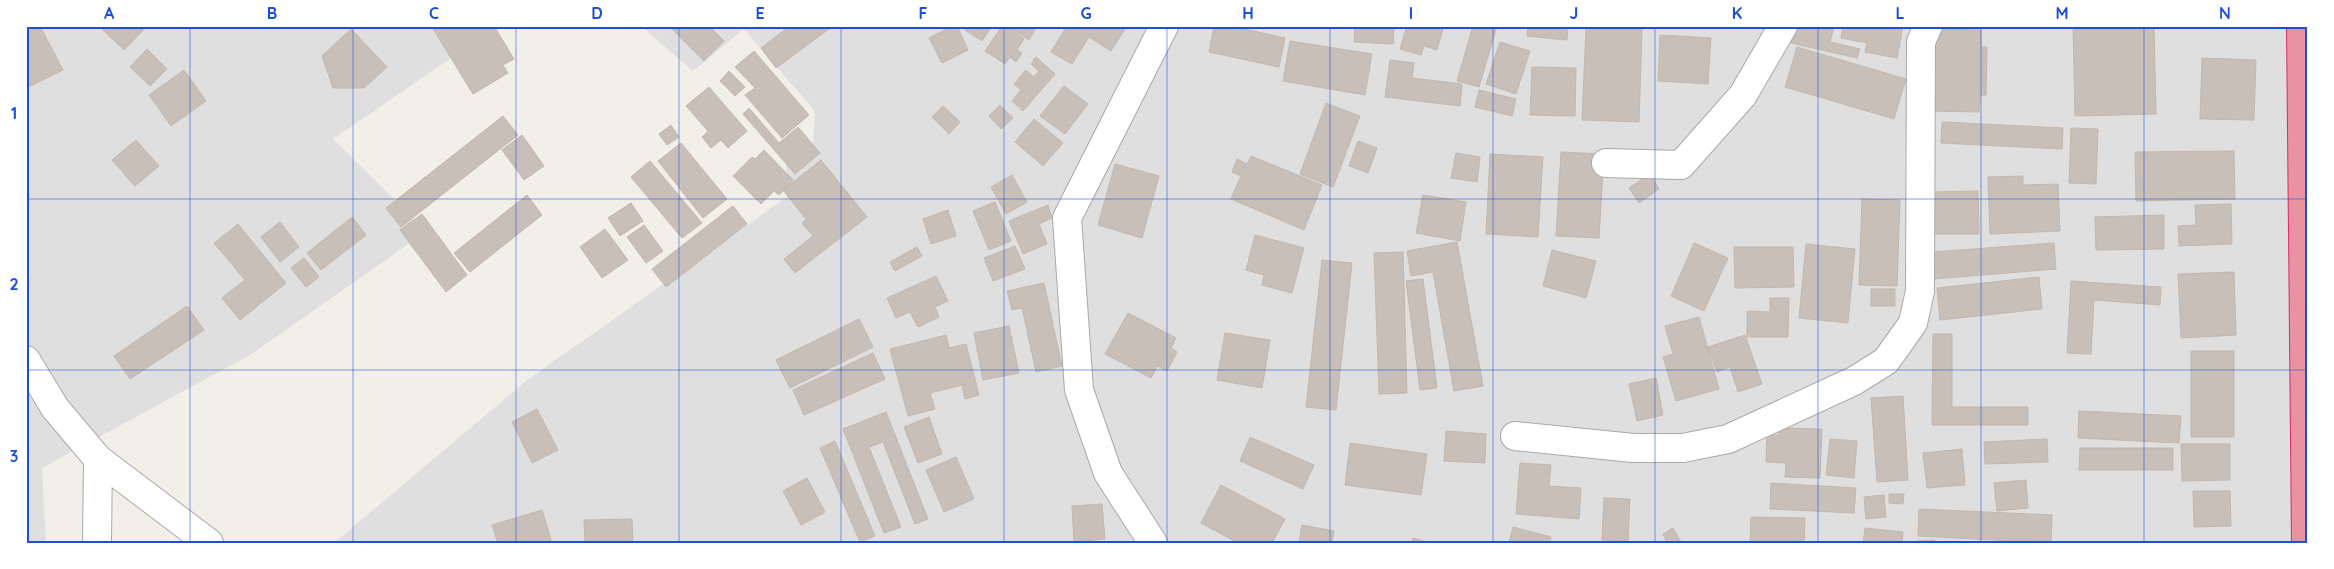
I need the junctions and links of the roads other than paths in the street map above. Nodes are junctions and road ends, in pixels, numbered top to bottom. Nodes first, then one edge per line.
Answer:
1 (1164, 26) edge
2 (1782, 26) edge
3 (1928, 26) edge
4 (2301, 26) edge
5 (1606, 163) dead end
6 (26, 360) edge
7 (1515, 436) dead end
8 (98, 459) junction
9 (97, 543) edge
10 (209, 543) edge
11 (1154, 543) edge
12 (2306, 543) edge

1 - 11 street
2 - 5 street
3 - 7 street
4 - 12 highway
6 - 8 street
8 - 9 street
8 - 10 street

